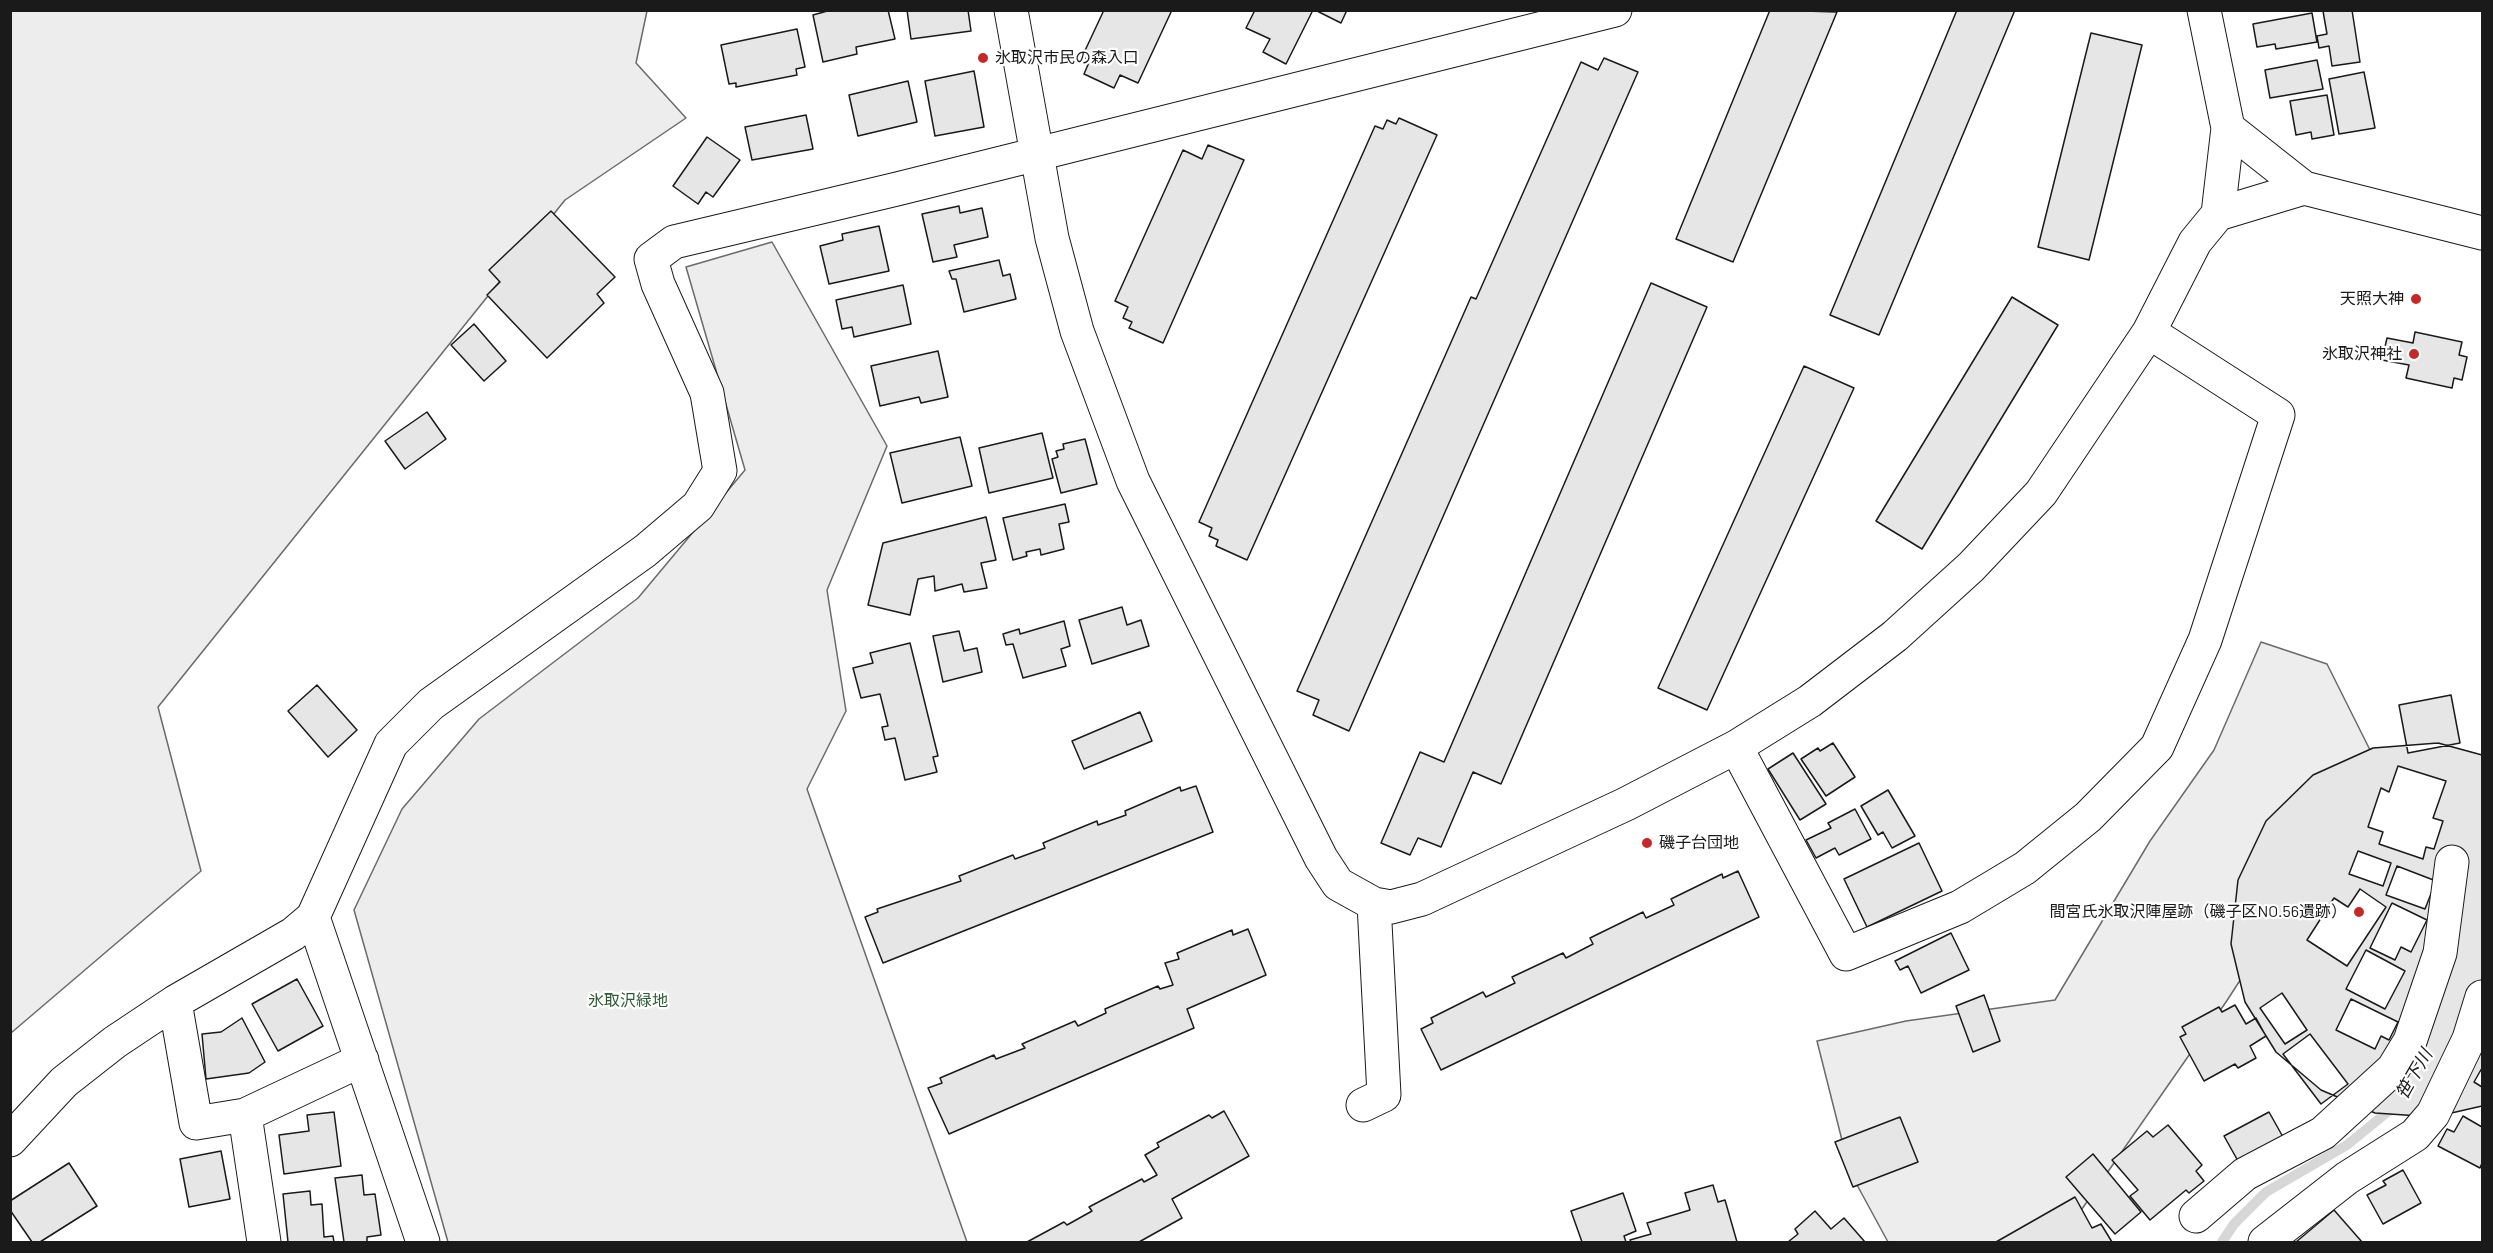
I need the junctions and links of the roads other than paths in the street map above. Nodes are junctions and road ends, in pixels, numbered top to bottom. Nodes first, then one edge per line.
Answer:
1 (1011, 10) edge
2 (1615, 10) edge
3 (2204, 10) edge
4 (2228, 128) junction
5 (1039, 154) junction
6 (2304, 188) junction
7 (2218, 214) junction
8 (2482, 233) edge
9 (2149, 332) junction
10 (1736, 747) junction
11 (2452, 862) dead end
12 (1374, 904) junction
13 (313, 917) junction
14 (2482, 998) edge
15 (175, 1002) junction
16 (362, 1060) junction
17 (1363, 1105) dead end
18 (245, 1114) junction
19 (2323, 1133) junction
20 (10, 1140) edge
21 (2347, 1178) junction
22 (2196, 1216) dead end
23 (264, 1242) edge
24 (423, 1242) edge
25 (2265, 1242) edge

1 - 5 street
2 - 5 street
3 - 4 street
4 - 6 street
4 - 7 street
5 - 12 street
5 - 13 street
6 - 7 street
6 - 8 street
7 - 9 street
9 - 10 street
9 - 10 street
10 - 12 street
11 - 19 street
12 - 17 street
13 - 15 street
13 - 16 street
14 - 21 street
15 - 18 street
15 - 20 street
16 - 18 street
16 - 24 street
18 - 23 street
19 - 21 street
19 - 22 street
21 - 25 street

